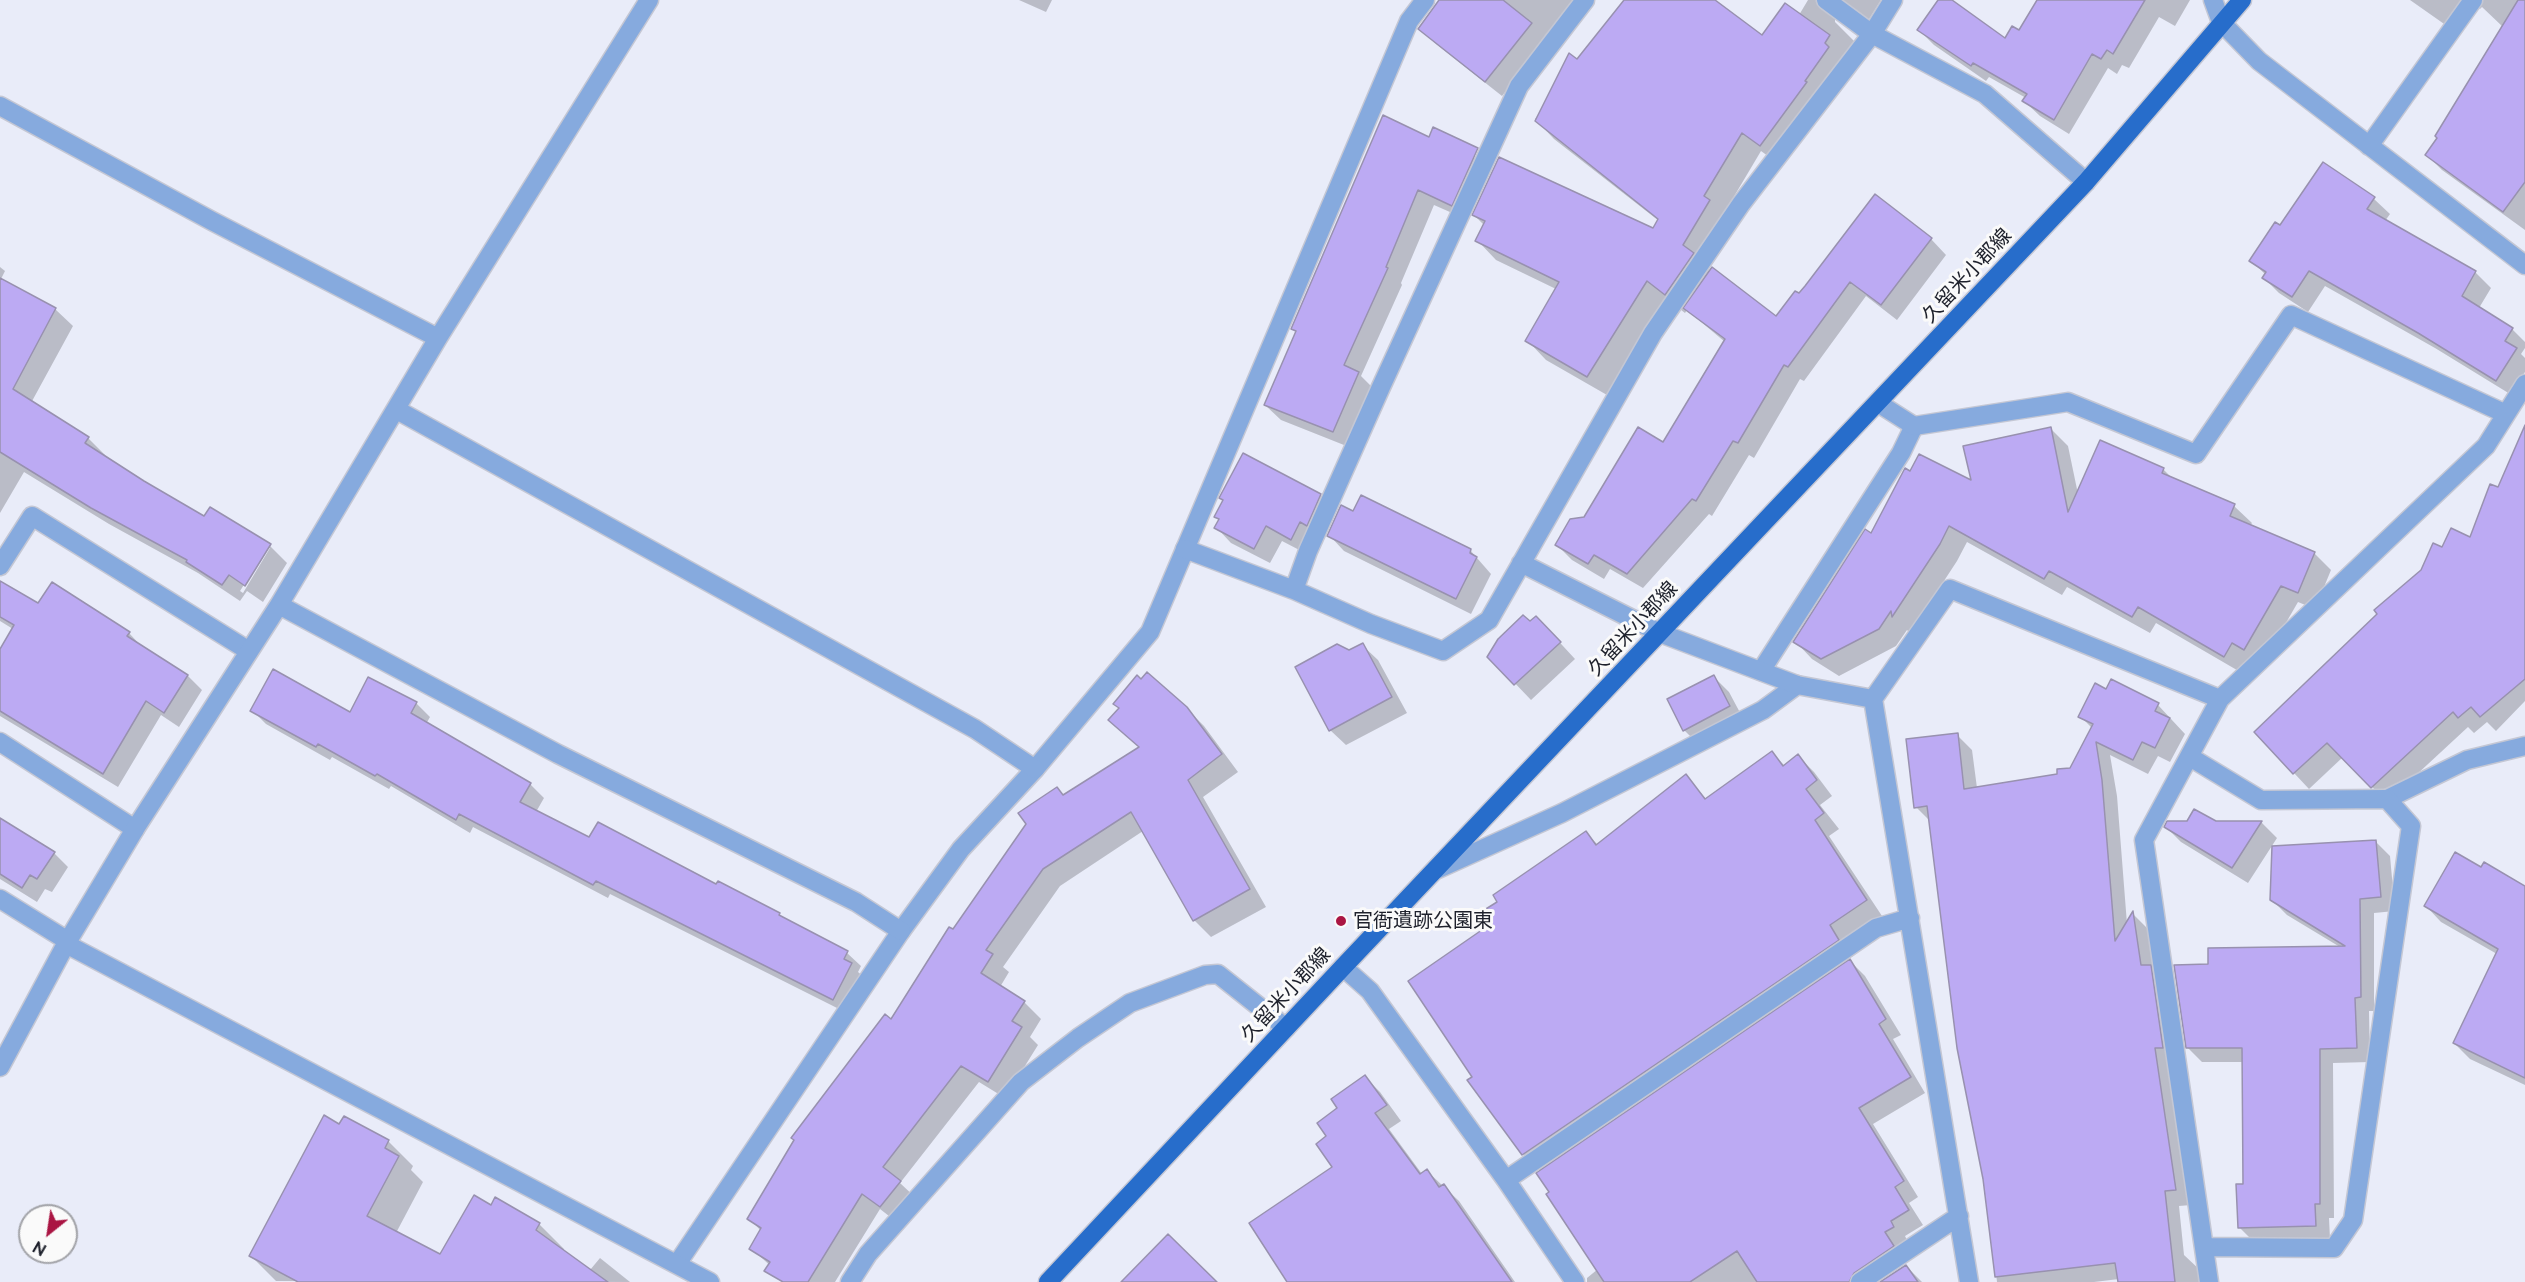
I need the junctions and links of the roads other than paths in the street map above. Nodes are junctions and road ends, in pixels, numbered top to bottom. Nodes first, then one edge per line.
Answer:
1 (649, 0) edge
2 (1425, 0) edge
3 (1585, 0) edge
4 (1826, 0) edge
5 (1893, 0) edge
6 (2213, 0) edge
7 (2242, 0) edge
8 (2473, 0) edge
9 (2221, 22) junction
10 (1872, 34) junction
11 (0, 106) edge
12 (2369, 146) junction
13 (2086, 182) junction
14 (2525, 265) edge
15 (438, 338) junction
16 (2525, 384) edge
17 (1878, 403) junction
18 (397, 410) junction
19 (2506, 414) junction
20 (1914, 426) junction
21 (1185, 549) junction
22 (1521, 563) junction
23 (0, 566) edge
24 (1294, 590) junction
25 (279, 605) junction
26 (1660, 633) junction
27 (249, 651) junction
28 (1761, 671) junction
29 (1797, 685) junction
30 (1874, 699) junction
31 (2220, 699) junction
32 (0, 742) edge
33 (2525, 746) edge
34 (2190, 757) junction
35 (1035, 769) junction
36 (2387, 799) junction
37 (135, 829) junction
38 (1438, 869) junction
39 (0, 899) edge
40 (1910, 918) junction
41 (902, 931) junction
42 (67, 942) junction
43 (1343, 967) junction
44 (1286, 1028) junction
45 (0, 1067) edge
46 (1506, 1180) junction
47 (1959, 1216) junction
48 (2204, 1247) junction
49 (677, 1264) junction
50 (710, 1282) edge
51 (850, 1282) edge
52 (1048, 1282) edge
53 (1575, 1282) edge
54 (1860, 1282) edge
55 (1969, 1282) edge
56 (2209, 1282) edge

1 - 15 street
2 - 21 street
3 - 24 street
4 - 10 street
5 - 10 street
6 - 9 street
7 - 9 main road, 久留米小郡線
8 - 12 street
9 - 12 street
9 - 13 main road, 久留米小郡線
10 - 13 street
10 - 22 street
11 - 15 street
12 - 14 street
13 - 17 main road, 久留米小郡線
15 - 18 street
16 - 19 street
17 - 20 street
17 - 26 main road, 久留米小郡線
18 - 25 street
18 - 35 street
19 - 20 street
19 - 31 street
20 - 28 street
21 - 24 street
21 - 35 street
22 - 24 street
22 - 26 street
23 - 27 street
25 - 27 street
25 - 41 street
26 - 28 street
26 - 38 main road, 久留米小郡線
27 - 37 street
28 - 29 street
29 - 30 street
29 - 38 street
30 - 31 street
30 - 40 street
31 - 34 street
32 - 37 street
33 - 36 street
34 - 36 street
34 - 48 street
35 - 41 street
36 - 48 street
37 - 42 street
38 - 43 main road, 久留米小郡線
39 - 42 street
40 - 46 street
40 - 47 street
41 - 49 street
42 - 45 street
42 - 49 street
43 - 44 main road, 久留米小郡線
43 - 46 street
44 - 51 street
44 - 52 main road, 久留米小郡線
46 - 53 street
47 - 54 street
47 - 55 street
48 - 56 street
49 - 50 street

